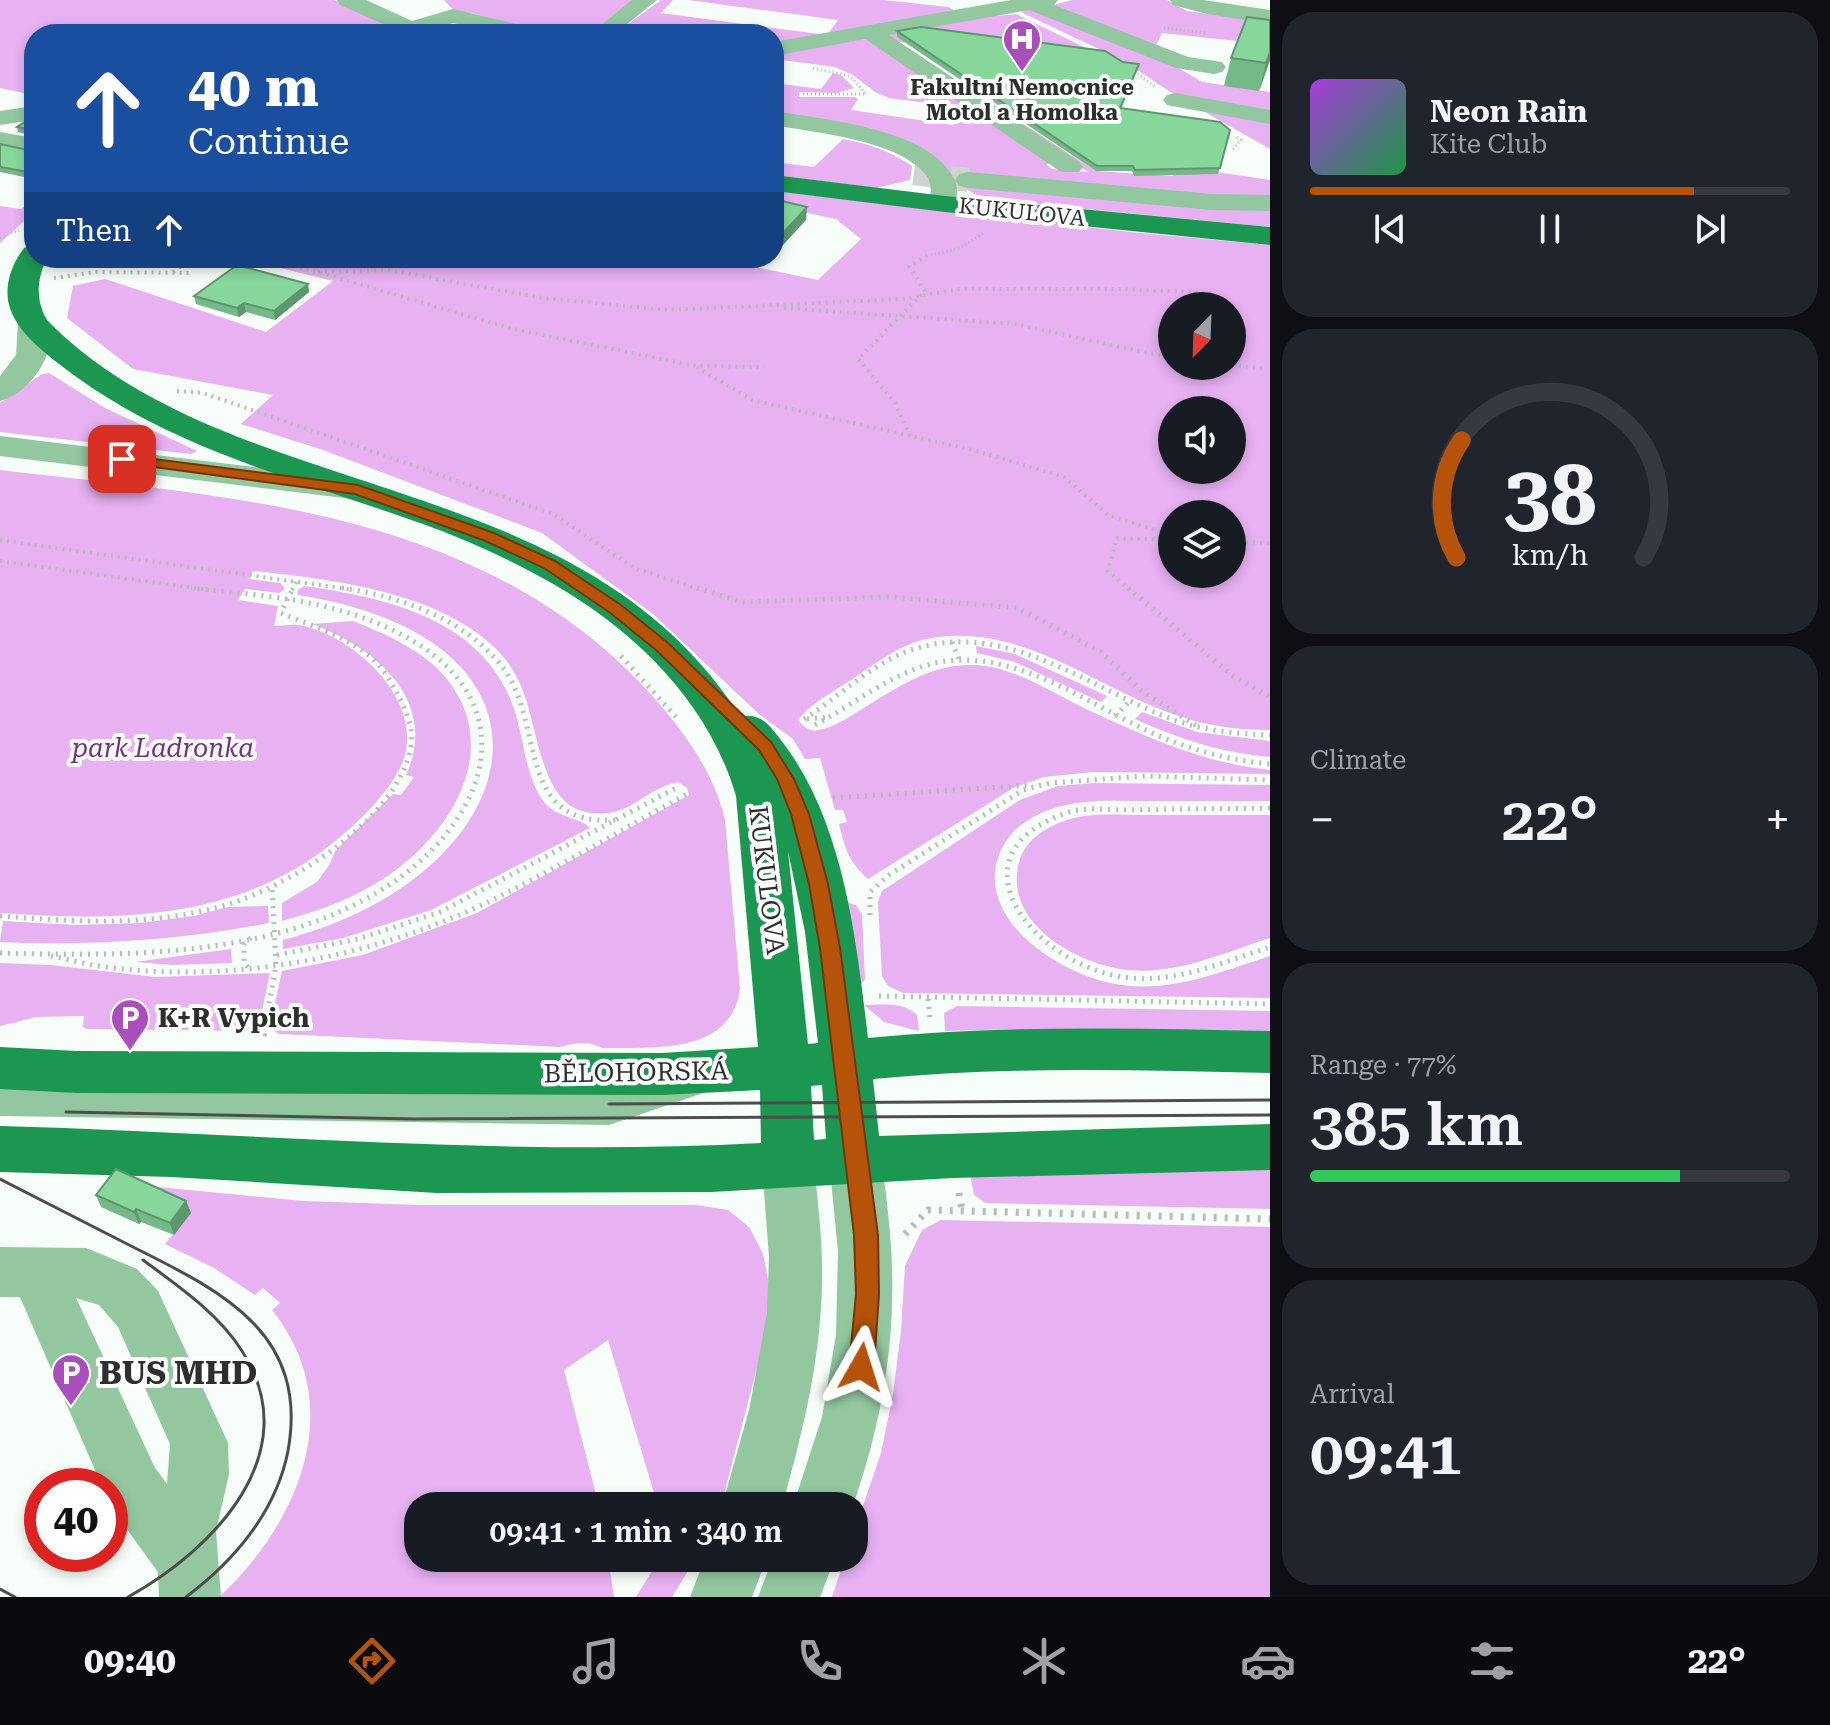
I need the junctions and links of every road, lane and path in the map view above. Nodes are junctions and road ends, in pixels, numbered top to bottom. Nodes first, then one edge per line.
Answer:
1 (348, 0) edge
2 (646, 0) edge
3 (922, 0) edge
4 (1181, 0) edge
5 (1029, 3) edge
6 (1270, 17) edge
7 (401, 24) edge
8 (434, 24) edge
9 (487, 24) edge
10 (614, 24) edge
11 (869, 32) junction
12 (784, 47) edge
13 (800, 67) dead end
14 (1128, 67) edge
15 (1214, 67) dead end
16 (803, 94) dead end
17 (1175, 100) joint
18 (24, 114) edge
19 (1270, 117) edge
20 (0, 118) edge
21 (784, 120) edge
22 (1232, 134) edge
23 (0, 139) edge
24 (24, 144) edge
25 (1233, 149) dead end
26 (1070, 167) dead end
27 (968, 180) tunnel mouth
28 (784, 184) edge
29 (1270, 203) edge
30 (945, 204) junction
31 (992, 229) dead end
32 (1270, 236) edge
33 (0, 238) edge
34 (24, 240) edge
35 (25, 268) edge
36 (179, 268) edge
37 (301, 268) edge
38 (318, 272) junction
39 (172, 273) junction
40 (192, 273) dead end
41 (22, 282) junction
42 (1189, 292) edge
43 (920, 296) junction
44 (759, 307) junction
45 (898, 316) junction
46 (33, 323) junction
47 (1158, 355) edge
48 (696, 366) junction
49 (764, 367) dead end
50 (1246, 367) edge
51 (1266, 369) dead end
52 (176, 390) dead end
53 (0, 392) edge
54 (910, 436) junction
55 (0, 446) edge
56 (358, 490) junction
57 (1158, 533) edge
58 (1158, 538) edge
59 (0, 540) edge
60 (1246, 542) edge
61 (1270, 543) edge
62 (0, 561) edge
63 (297, 580) junction
64 (286, 601) junction
65 (952, 642) junction
66 (620, 655) dead end
67 (959, 659) junction
68 (689, 673) junction
69 (1270, 697) edge
70 (1130, 701) junction
71 (834, 716) junction
72 (1115, 716) junction
73 (680, 722) dead end
74 (815, 725) dead end
75 (1200, 728) junction
76 (1270, 735) edge
77 (1270, 764) edge
78 (1270, 780) edge
79 (1040, 785) junction
80 (680, 786) dead end
81 (687, 794) dead end
82 (821, 800) dead end
83 (1270, 808) edge
84 (616, 820) junction
85 (272, 887) junction
86 (870, 892) dead end
87 (0, 916) edge
88 (275, 932) junction
89 (255, 936) junction
90 (1270, 947) edge
91 (0, 953) edge
92 (26, 954) junction
93 (277, 955) junction
94 (276, 965) junction
95 (253, 968) junction
96 (877, 995) dead end
97 (1270, 1004) edge
98 (262, 1040) dead end
99 (1270, 1052) edge
100 (844, 1061) junction
101 (787, 1067) junction
102 (0, 1068) edge
103 (718, 1072) junction
104 (0, 1095) edge
105 (0, 1111) edge
106 (1270, 1147) edge
107 (0, 1149) edge
108 (54, 1149) junction
109 (171, 1154) junction
110 (855, 1160) junction
111 (788, 1165) junction
112 (0, 1169) edge
113 (1270, 1219) edge
114 (903, 1235) dead end
115 (19, 1273) edge
116 (756, 1492) edge
117 (828, 1492) edge
118 (731, 1572) edge
119 (799, 1572) edge
120 (189, 1579) edge
121 (721, 1597) edge
122 (789, 1597) edge

1 - 7 street
2 - 10 street
3 - 5 street
4 - 6 street
5 - 11 street
5 - 15 street
8 - 9 street
11 - 12 street
11 - 26 street
13 - 16 path
14 - 17 path
17 - 19 street
18 - 20 street
21 - 30 street
22 - 25 path
23 - 24 street
27 - 29 street
28 - 30 main road, KUKULOVA
30 - 32 main road, KUKULOVA
31 - 43 path
33 - 34 path
35 - 41 main road
36 - 39 path
37 - 38 path
38 - 44 path
38 - 48 path
39 - 40 path
39 - 41 path
41 - 46 main road
42 - 43 path
43 - 44 path
43 - 45 path
44 - 45 path
45 - 47 path
45 - 54 path
46 - 53 street
46 - 56 main road, KUKULOVA
48 - 49 path
48 - 54 path
50 - 51 path
52 - 75 path
54 - 57 path
55 - 56 street
56 - 68 main road, KUKULOVA
58 - 69 path
59 - 63 path
60 - 61 path
62 - 64 path
63 - 64 path
63 - 84 path
64 - 85 path
64 - 88 path
65 - 67 path
65 - 70 path
65 - 71 path
66 - 73 path
67 - 71 path
67 - 72 path
68 - 100 main road
68 - 101 main road, KUKULOVA
70 - 72 path
70 - 75 path
71 - 74 path
72 - 77 path
75 - 76 path
78 - 79 path
79 - 82 path
79 - 86 path
80 - 84 path
81 - 94 path
83 - 90 path
84 - 93 path
85 - 87 path
85 - 88 path
88 - 89 path
88 - 93 path
89 - 92 path
89 - 95 path
91 - 92 path
92 - 95 path
93 - 94 path
94 - 95 path
94 - 98 path
96 - 97 path
99 - 100 main road, BĚLOHORSKÁ
100 - 101 main road, BĚLOHORSKÁ
100 - 110 main road
101 - 103 main road, BĚLOHORSKÁ
101 - 111 main road, KUKULOVA
102 - 103 main road, BĚLOHORSKÁ
103 - 104 street
105 - 109 street
106 - 110 main road
107 - 108 main road
108 - 109 main road
108 - 112 street
109 - 111 main road
110 - 111 main road
110 - 117 street
111 - 116 street
113 - 114 path
115 - 120 street
115 - 120 street
118 - 121 street
119 - 122 street

